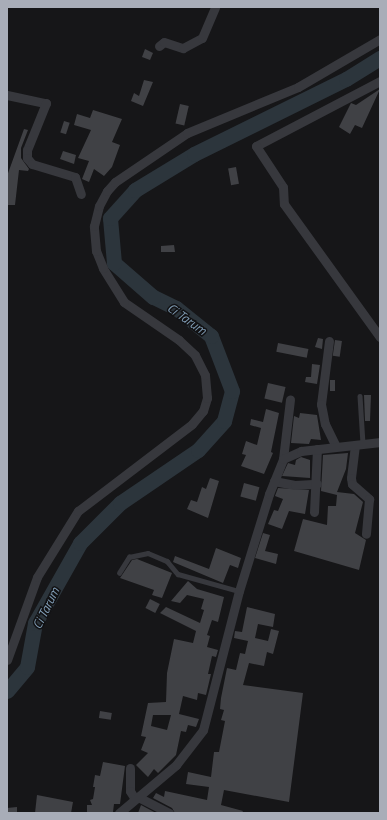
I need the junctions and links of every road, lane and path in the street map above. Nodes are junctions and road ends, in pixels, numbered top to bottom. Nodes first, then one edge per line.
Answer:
1 (215, 7) edge
2 (380, 39) edge
3 (159, 46) dead end
4 (380, 81) edge
5 (7, 95) edge
6 (81, 194) dead end
7 (380, 337) edge
8 (328, 342) dead end
9 (360, 396) dead end
10 (290, 399) dead end
11 (380, 442) edge
12 (359, 444) junction
13 (336, 447) junction
14 (317, 449) junction
15 (283, 459) junction
16 (274, 481) junction
17 (317, 484) junction
18 (314, 512) dead end
19 (366, 534) dead end
20 (119, 573) dead end
21 (239, 591) junction
22 (7, 660) edge
23 (130, 768) dead end
24 (137, 798) junction
25 (120, 813) edge
26 (169, 813) edge

1 - 3 street
2 - 22 street
4 - 7 street
5 - 6 street
8 - 13 street
9 - 12 lane
10 - 15 street
11 - 12 street
12 - 13 street
12 - 19 street
13 - 14 street
14 - 15 street
14 - 17 street
15 - 16 street
16 - 17 street
16 - 21 street
17 - 18 street
20 - 21 lane
21 - 24 street
23 - 24 street
24 - 25 street
24 - 26 street

